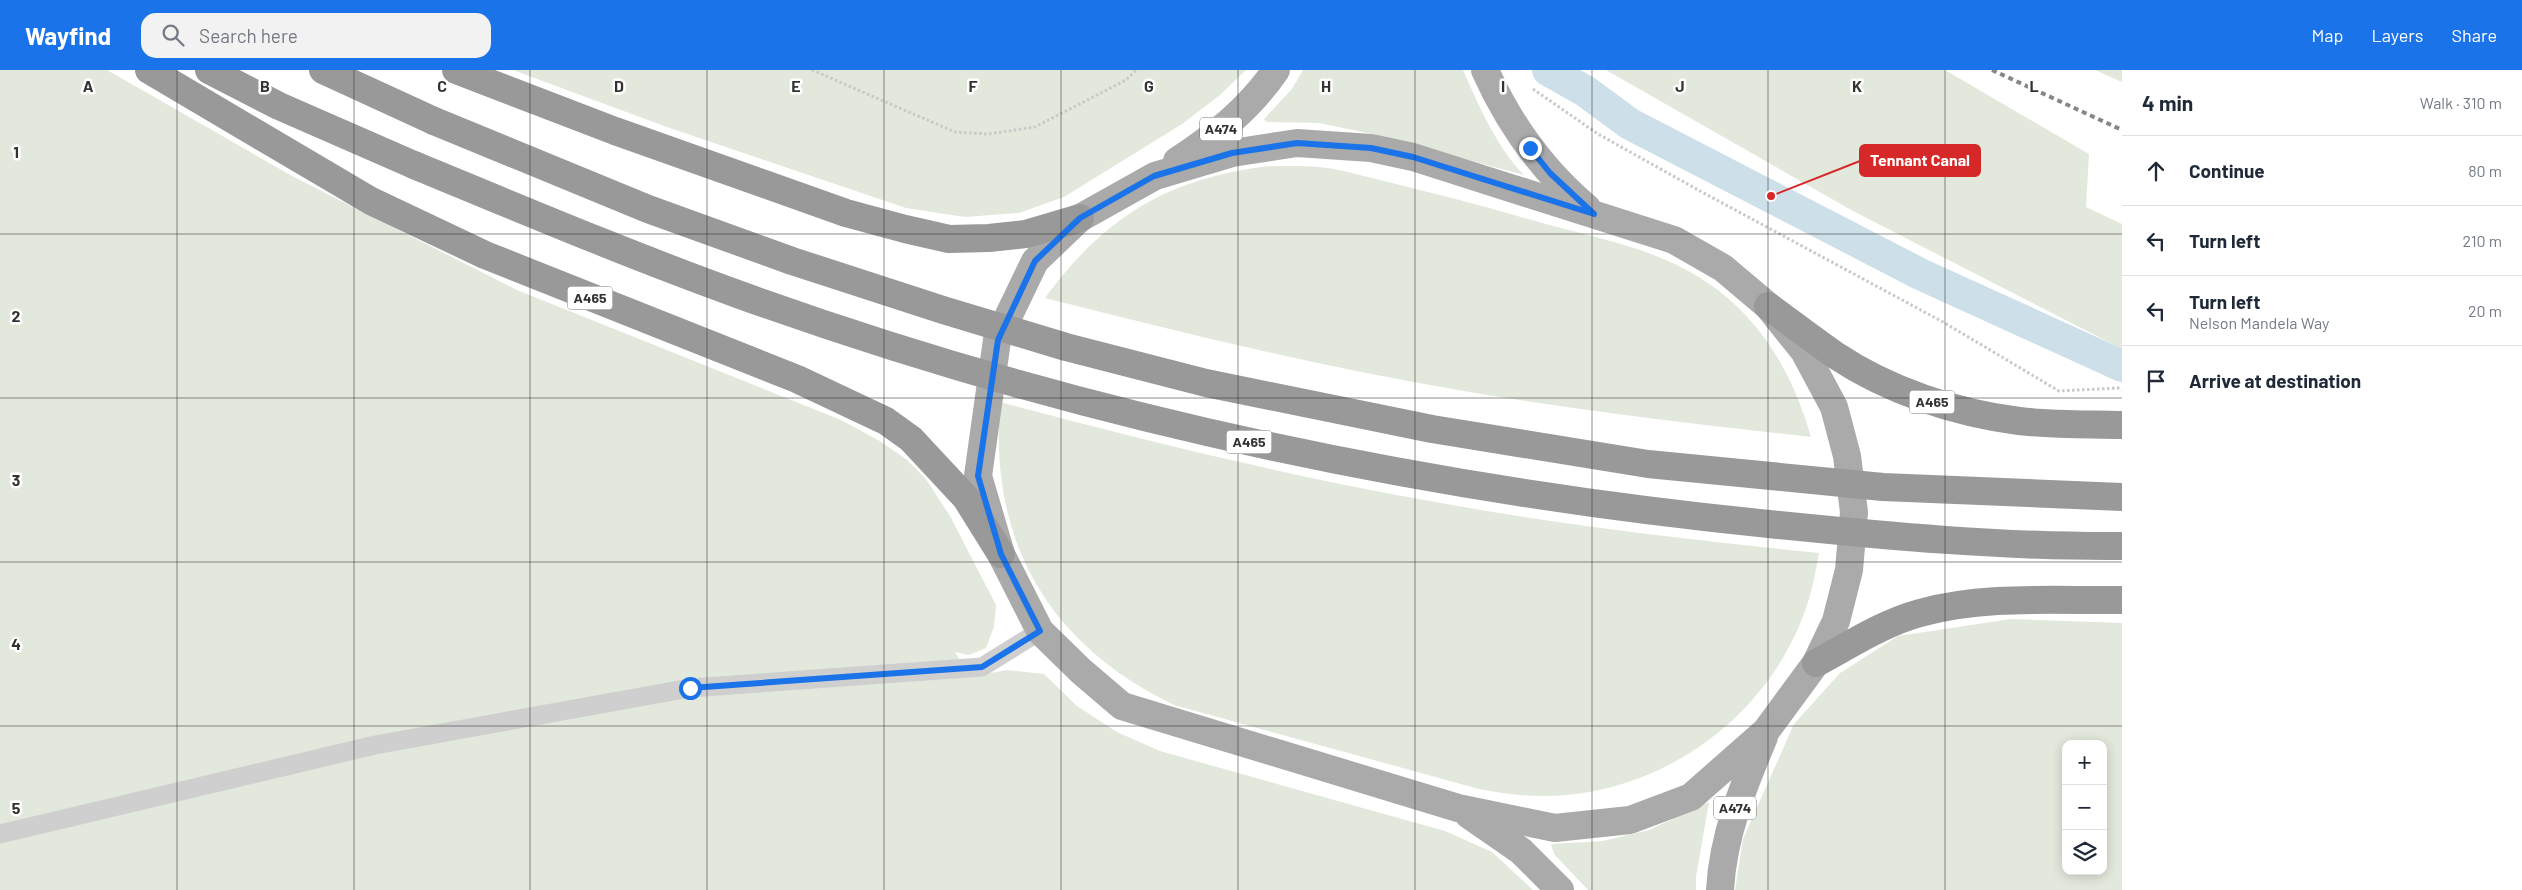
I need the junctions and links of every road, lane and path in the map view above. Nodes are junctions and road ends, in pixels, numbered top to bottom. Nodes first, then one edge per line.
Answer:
1 (149, 70) edge
2 (209, 70) edge
3 (323, 70) edge
4 (456, 70) edge
5 (812, 70) edge
6 (1136, 70) edge
7 (1276, 70) edge
8 (1486, 73) edge
9 (1533, 89) dead end
10 (1154, 176) junction
11 (1594, 214) junction
12 (1080, 218) junction
13 (1768, 306) junction
14 (2122, 390) edge
15 (2122, 425) edge
16 (2122, 498) edge
17 (2122, 546) edge
18 (1001, 554) junction
19 (2122, 600) edge
20 (1040, 631) junction
21 (1816, 663) junction
22 (1766, 731) junction
23 (1458, 808) junction
24 (0, 834) edge
25 (1560, 890) edge
26 (1720, 890) edge

1 - 18 highway, A465
2 - 17 highway, A465, bridge
3 - 16 highway, bridge
4 - 12 highway
5 - 6 path
7 - 10 main road, A474
8 - 11 main road
9 - 14 path
10 - 11 main road
10 - 12 main road
11 - 13 main road
12 - 18 main road
13 - 15 highway, A465
13 - 21 main road
18 - 20 main road
19 - 21 highway
20 - 23 main road
20 - 24 lane
21 - 22 main road
22 - 23 main road
22 - 26 main road, A474
23 - 25 main road

